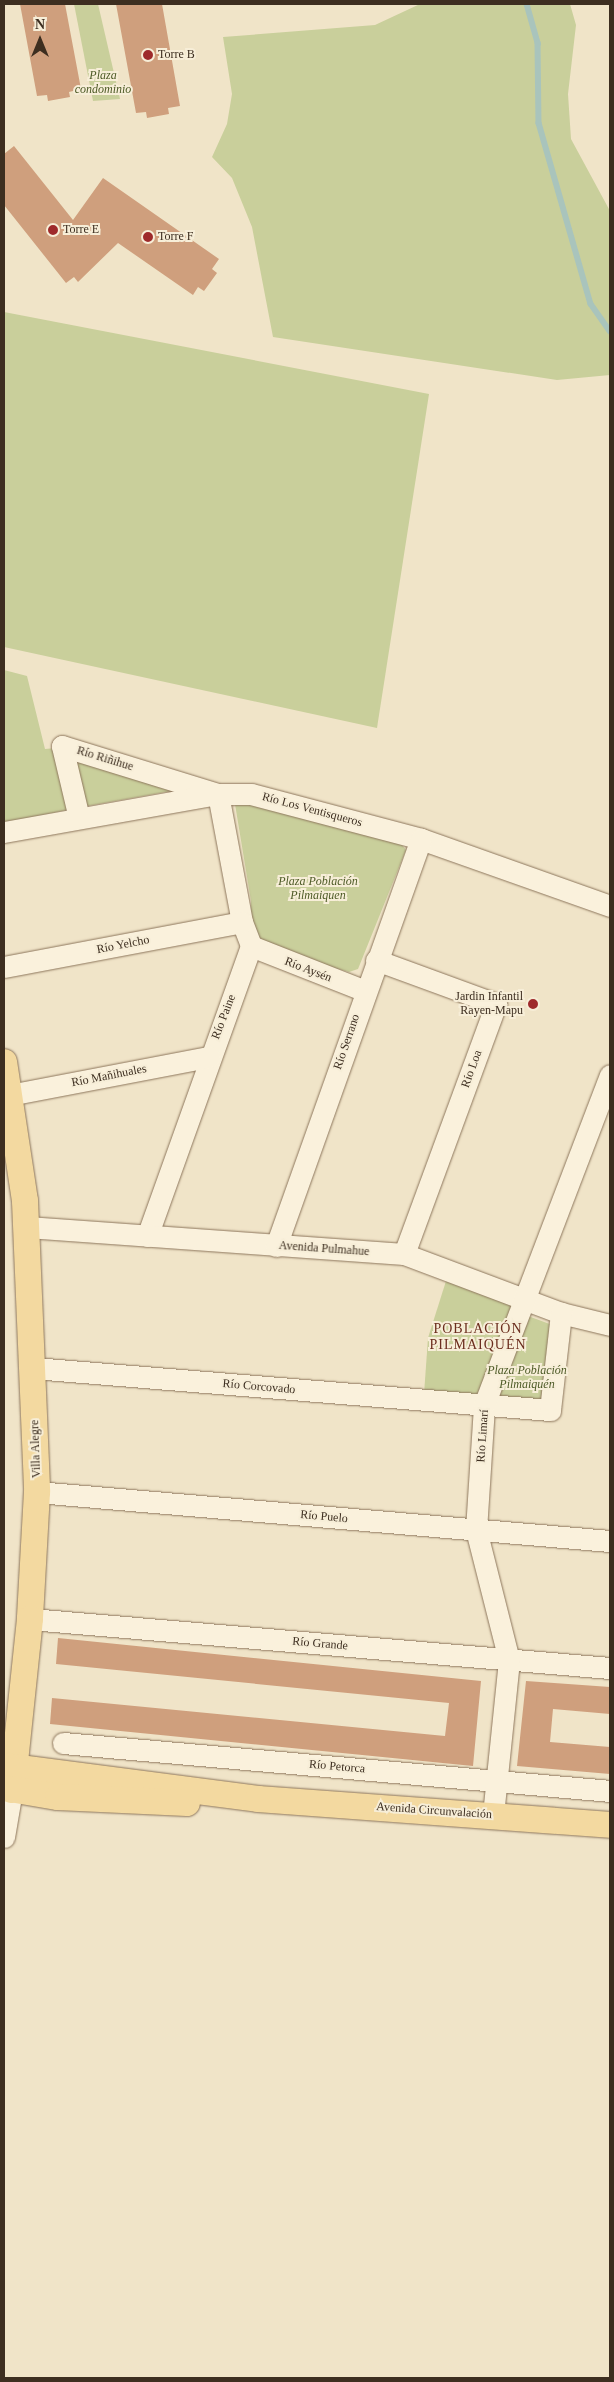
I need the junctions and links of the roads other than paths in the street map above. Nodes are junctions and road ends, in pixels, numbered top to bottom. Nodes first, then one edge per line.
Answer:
1 (218, 794) junction
2 (79, 818) junction
3 (4, 832) edge
4 (421, 839) junction
5 (610, 906) edge
6 (242, 922) junction
7 (251, 946) junction
8 (376, 960) junction
9 (4, 967) edge
10 (365, 991) junction
11 (209, 1057) junction
12 (4, 1062) edge
13 (610, 1075) edge
14 (10, 1095) junction
15 (26, 1227) junction
16 (147, 1236) junction
17 (276, 1246) junction
18 (404, 1254) junction
19 (527, 1301) junction
20 (561, 1313) junction
21 (610, 1325) edge
22 (33, 1368) junction
23 (484, 1405) junction
24 (37, 1492) junction
25 (476, 1530) junction
26 (610, 1542) edge
27 (30, 1619) junction
28 (509, 1660) junction
29 (610, 1668) edge
30 (63, 1743) dead end
31 (9, 1778) edge
32 (496, 1781) junction
33 (610, 1790) edge
34 (492, 1815) junction
35 (610, 1825) edge
36 (4, 1837) edge

1 - 2 street, Río Los Ventisqueros
1 - 2 street, Río Riñihue
1 - 4 street, Río Los Ventisqueros
1 - 6 street
2 - 3 street, Río Los Ventisqueros
4 - 5 street, Río Los Ventisqueros
4 - 8 street, Río Serrano
6 - 7 street
6 - 9 street, Río Yelcho
7 - 10 street, Río Aysén
7 - 11 street, Río Paine
8 - 10 street, Río Serrano
8 - 18 street, Río Loa
10 - 17 street, Río Serrano
11 - 14 street, Río Mañihuales
11 - 16 street, Río Paine
12 - 14 main road, Villa Alegre
13 - 19 street, Río Limarí
14 - 15 main road, Villa Alegre
15 - 16 street, Avenida Pulmahue
15 - 22 main road, Villa Alegre
16 - 17 street, Avenida Pulmahue
17 - 18 street, Avenida Pulmahue
18 - 19 street, Avenida Pulmahue
19 - 20 street, Avenida Pulmahue
19 - 23 street, Río Limarí
20 - 21 street, Avenida Pulmahue
20 - 23 street, Río Corcovado
22 - 23 street, Río Corcovado
22 - 24 main road, Villa Alegre
23 - 25 street, Río Limarí
24 - 25 street, Río Puelo
24 - 27 main road, Villa Alegre
25 - 26 street, Río Puelo
25 - 28 street, Río Limarí
27 - 28 street, Río Grande
27 - 31 main road, Villa Alegre
28 - 29 street, Río Grande
28 - 32 street, Río Limarí
30 - 32 street, Río Petorca
31 - 34 main road, Avenida Circunvalación
31 - 36 street, Villa Alegre
32 - 33 street, Río Petorca
32 - 34 street, Río Limarí
34 - 35 main road, Avenida Circunvalación

